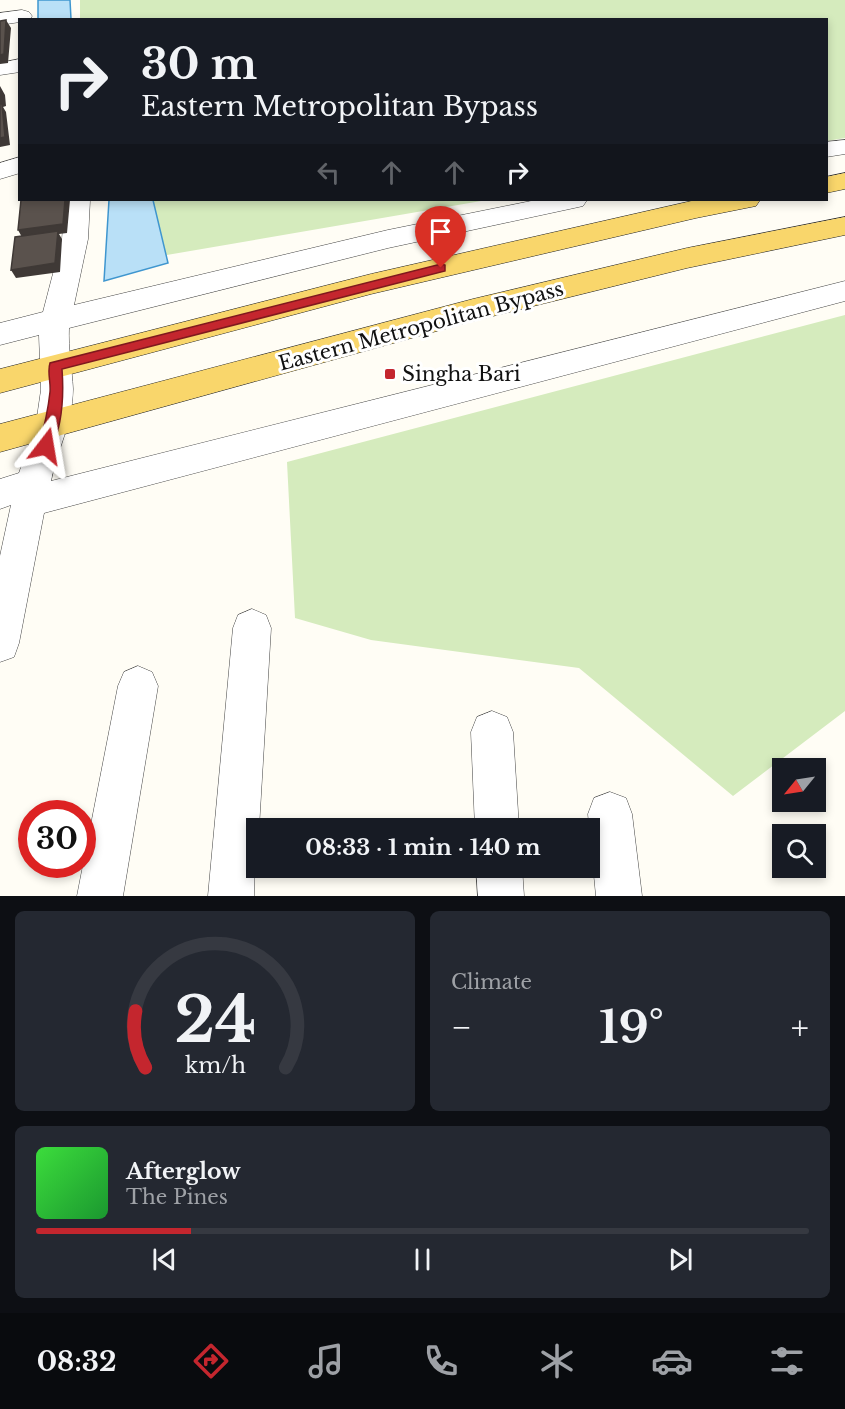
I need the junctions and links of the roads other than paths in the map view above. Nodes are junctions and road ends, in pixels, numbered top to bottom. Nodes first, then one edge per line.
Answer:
1 (22, 12) edge
2 (0, 19) edge
3 (18, 65) edge
4 (0, 69) edge
5 (845, 147) edge
6 (828, 150) edge
7 (18, 166) edge
8 (0, 171) edge
9 (845, 181) edge
10 (828, 184) edge
11 (77, 201) edge
12 (569, 201) edge
13 (741, 201) edge
14 (845, 226) edge
15 (845, 291) edge
16 (56, 320) junction
17 (0, 334) edge
18 (55, 366) junction
19 (0, 381) edge
20 (52, 424) junction
21 (0, 438) edge
22 (21, 493) edge
23 (252, 628) dead end
24 (0, 643) edge
25 (138, 686) dead end
26 (492, 732) dead end
27 (610, 814) dead end
28 (496, 818) edge
29 (500, 878) edge
30 (100, 896) edge
31 (231, 896) edge
32 (501, 896) edge
33 (620, 896) edge

1 - 2 street
3 - 4 street
5 - 6 street
7 - 8 street
9 - 10 main road
11 - 16 street
12 - 16 street
13 - 18 main road
14 - 20 main road, Eastern Metropolitan Bypass
15 - 22 street
16 - 17 street
16 - 18 street
18 - 19 main road
18 - 20 street
20 - 21 main road, Eastern Metropolitan Bypass
20 - 22 street
22 - 24 street
23 - 31 street
25 - 30 street
26 - 28 street
27 - 33 street
29 - 32 street

